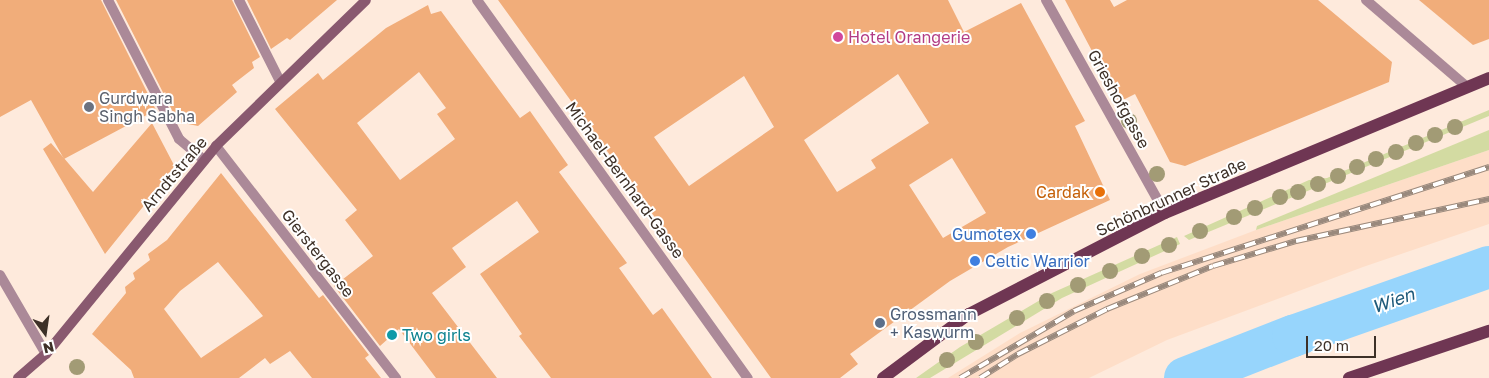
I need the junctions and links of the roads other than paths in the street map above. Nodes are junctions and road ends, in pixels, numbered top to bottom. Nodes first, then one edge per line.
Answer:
1 (108, 0) edge
2 (239, 0) edge
3 (366, 0) edge
4 (477, 0) edge
5 (1046, 0) edge
6 (1366, 0) edge
7 (1489, 78) edge
8 (280, 81) junction
9 (1467, 87) junction
10 (216, 146) junction
11 (204, 160) junction
12 (1165, 214) junction
13 (0, 275) edge
14 (1489, 331) edge
15 (46, 354) junction
16 (18, 378) edge
17 (396, 378) edge
18 (748, 378) edge
19 (883, 378) edge
20 (1349, 378) edge

1 - 11 street
2 - 8 street
3 - 8 street, Arndtstraße
4 - 18 street, Michael-Bernhard-Gasse
5 - 12 street, Grieshofgasse
6 - 9 street
7 - 9 main road, Schönbrunner Straße
8 - 10 street, Arndtstraße
9 - 12 main road, Schönbrunner Straße
10 - 11 street, Arndtstraße
10 - 17 street, Gierstergasse
11 - 15 street, Arndtstraße
12 - 19 main road, Schönbrunner Straße
13 - 15 street
14 - 20 main road
15 - 16 street, Arndtstraße

